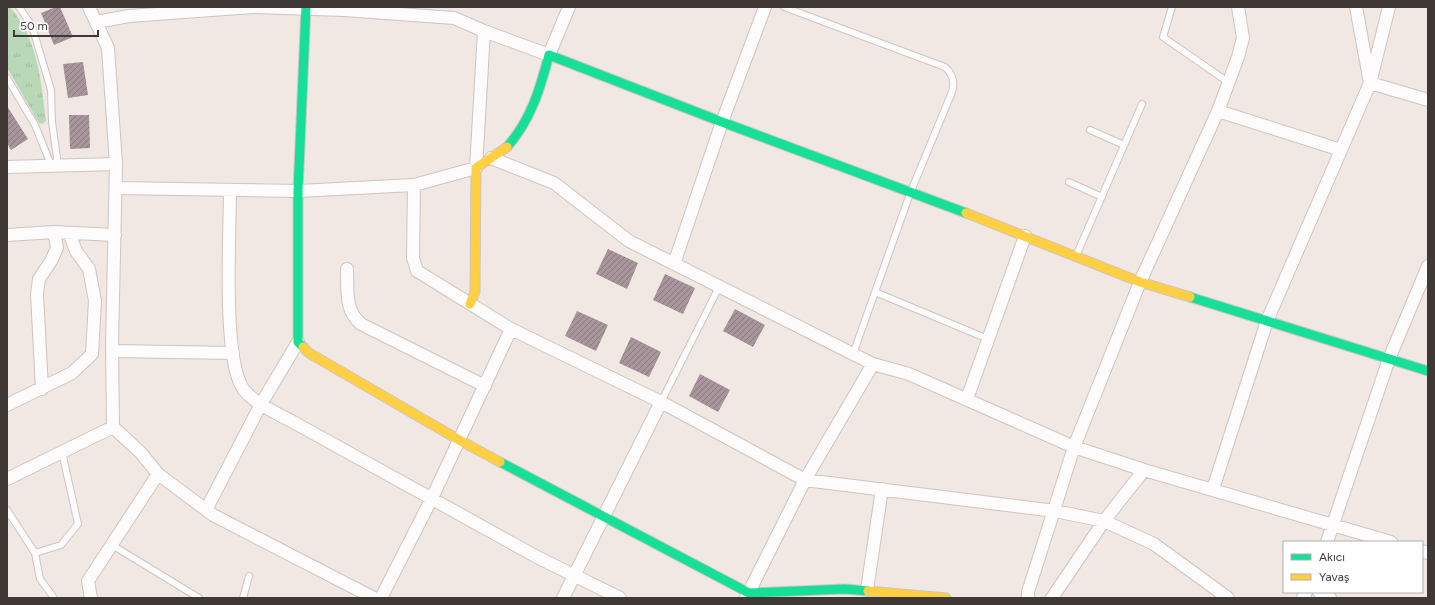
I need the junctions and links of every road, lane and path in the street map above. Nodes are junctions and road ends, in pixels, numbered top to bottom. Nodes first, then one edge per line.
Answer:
1 (19, 7) edge
2 (89, 7) edge
3 (569, 7) edge
4 (765, 7) edge
5 (784, 7) edge
6 (1172, 7) edge
7 (1238, 7) edge
8 (1356, 7) edge
9 (1388, 7) edge
10 (306, 8) edge
11 (96, 22) junction
12 (484, 31) junction
13 (549, 55) junction
14 (7, 78) edge
15 (1228, 82) junction
16 (1370, 83) junction
17 (1428, 100) edge
18 (1142, 104) dead end
19 (1218, 111) junction
20 (722, 122) junction
21 (1090, 130) dead end
22 (1124, 145) junction
23 (1341, 150) junction
24 (491, 158) junction
25 (116, 164) junction
26 (55, 165) junction
27 (7, 167) edge
28 (476, 168) junction
29 (1069, 182) dead end
30 (414, 185) junction
31 (116, 188) junction
32 (230, 191) junction
33 (298, 191) junction
34 (911, 191) junction
35 (1102, 197) junction
36 (54, 232) junction
37 (68, 233) junction
38 (7, 234) edge
39 (115, 235) junction
40 (1025, 236) junction
41 (1076, 256) junction
42 (674, 264) junction
43 (1428, 266) edge
44 (347, 270) dead end
45 (1140, 282) junction
46 (720, 286) junction
47 (875, 292) junction
48 (470, 304) junction
49 (1267, 321) junction
50 (511, 329) junction
51 (988, 339) junction
52 (298, 342) junction
53 (113, 351) junction
54 (233, 353) junction
55 (853, 354) junction
56 (1389, 359) junction
57 (873, 364) junction
58 (1428, 371) edge
59 (484, 386) junction
60 (42, 389) junction
61 (966, 399) junction
62 (661, 402) junction
63 (261, 404) junction
64 (7, 405) edge
65 (113, 427) junction
66 (459, 440) junction
67 (1074, 447) junction
68 (62, 452) junction
69 (1144, 470) junction
70 (158, 474) junction
71 (7, 479) edge
72 (805, 480) junction
73 (882, 489) junction
74 (1213, 489) junction
75 (432, 498) junction
76 (7, 510) edge
77 (206, 510) junction
78 (1055, 511) junction
79 (603, 515) junction
80 (1104, 521) junction
81 (1333, 525) junction
82 (1327, 541) edge
83 (1388, 541) edge
84 (112, 545) junction
85 (35, 553) junction
86 (249, 576) dead end
87 (575, 576) junction
88 (867, 590) junction
89 (1321, 593) edge
90 (747, 595) edge
91 (54, 598) edge
92 (91, 598) edge
93 (199, 598) edge
94 (243, 598) edge
95 (374, 598) edge
96 (381, 598) edge
97 (563, 598) edge
98 (620, 598) edge
99 (946, 598) edge
100 (1028, 598) edge
101 (1052, 598) edge
102 (1228, 598) edge
103 (1330, 598) edge

1 - 26 lane
2 - 11 street
3 - 13 street
4 - 20 street
5 - 34 lane
6 - 15 lane
7 - 15 street
8 - 16 street
9 - 16 street
10 - 11 street
10 - 12 street
10 - 33 street
11 - 25 street
12 - 13 street
12 - 28 street
13 - 20 street
13 - 24 street
14 - 26 lane
15 - 19 street
16 - 17 street
16 - 23 street
18 - 22 lane
19 - 23 street
19 - 45 street
20 - 34 street
20 - 42 street
21 - 22 lane
22 - 35 lane
23 - 49 street
24 - 28 street
24 - 42 street
25 - 26 street
25 - 31 street
26 - 27 street
28 - 30 street
28 - 48 street
29 - 35 lane
30 - 33 street
30 - 48 street
31 - 32 street
31 - 39 street
32 - 33 street
32 - 54 street
33 - 52 street
34 - 40 street
34 - 47 lane
35 - 41 lane
36 - 37 street
36 - 38 street
36 - 60 street
37 - 39 street
37 - 60 street
39 - 53 street
40 - 41 street
40 - 51 street
41 - 45 street
42 - 46 street
43 - 56 street
44 - 59 street
45 - 49 street
45 - 67 street
46 - 55 street
46 - 62 lane
47 - 51 lane
47 - 55 lane
48 - 50 street
49 - 56 street
49 - 74 street
50 - 59 street
50 - 62 street
51 - 61 street
52 - 63 street
52 - 66 street
53 - 54 street
53 - 65 street
54 - 63 street
55 - 57 street
56 - 58 street
56 - 81 street
57 - 61 street
57 - 72 street
59 - 66 street
60 - 64 street
61 - 67 street
62 - 72 street
62 - 79 street
63 - 75 street
63 - 77 street
65 - 68 street
65 - 70 street
66 - 75 street
66 - 79 street
67 - 69 street
67 - 78 street
68 - 71 street
68 - 85 lane
69 - 74 street
69 - 80 street
70 - 77 street
70 - 84 street
72 - 73 street
72 - 90 street
73 - 78 street
73 - 88 street
74 - 81 street
75 - 87 street
75 - 96 street
76 - 85 lane
77 - 95 street
78 - 80 street
78 - 100 street
79 - 87 street
79 - 90 street
80 - 101 street
80 - 102 street
81 - 82 street
81 - 83 street
84 - 92 street
84 - 93 lane
85 - 91 lane
86 - 94 lane
87 - 97 street
87 - 98 street
88 - 90 street
88 - 99 street
89 - 103 street

